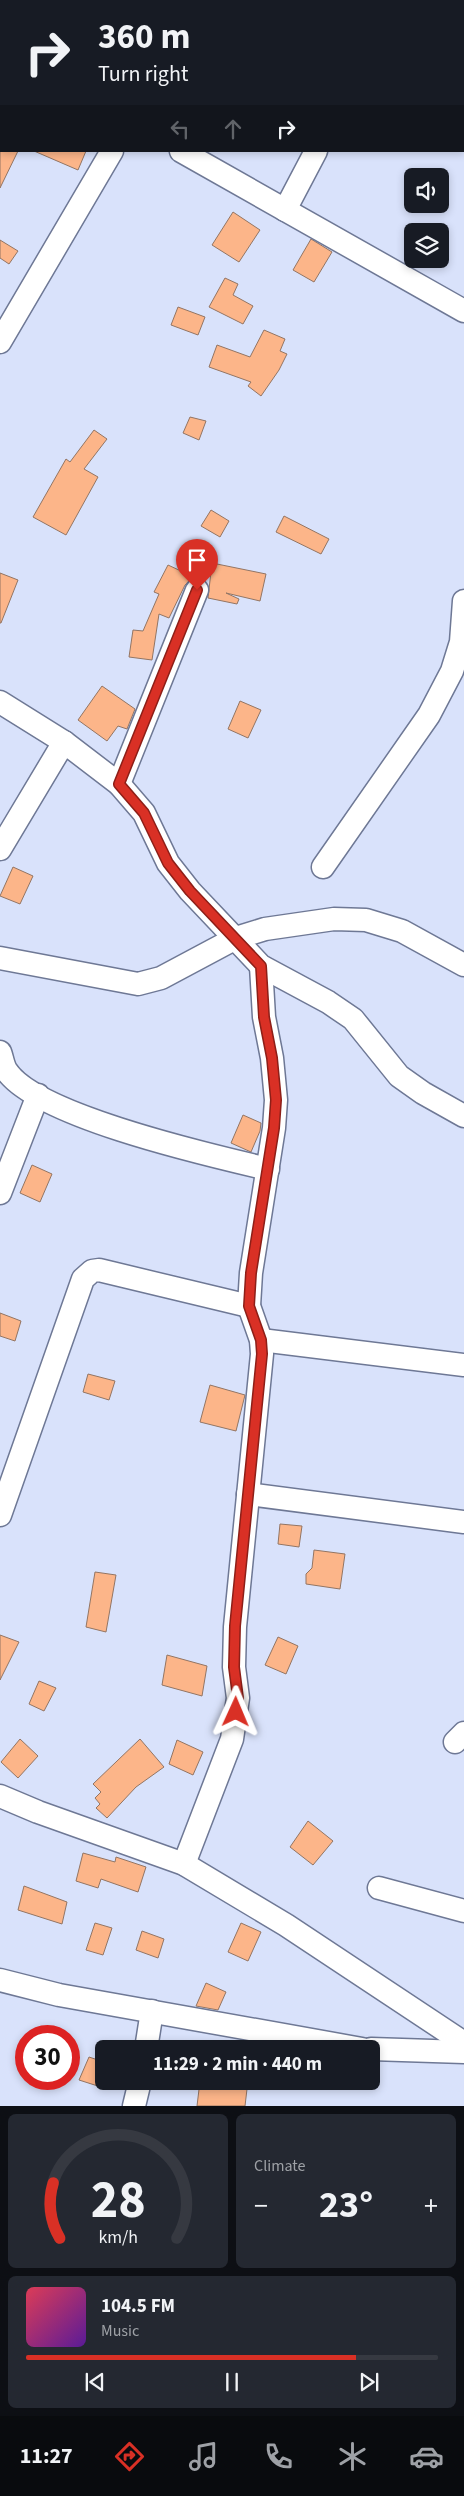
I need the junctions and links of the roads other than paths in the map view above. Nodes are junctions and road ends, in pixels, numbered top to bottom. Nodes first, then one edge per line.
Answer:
1 (111, 152) edge
2 (183, 152) edge
3 (315, 152) edge
4 (285, 210) junction
5 (464, 310) edge
6 (0, 342) edge
7 (197, 590) dead end
8 (464, 601) edge
9 (0, 702) edge
10 (64, 742) junction
11 (119, 784) junction
12 (0, 849) edge
13 (323, 866) dead end
14 (236, 938) junction
15 (0, 958) edge
16 (261, 966) junction
17 (464, 966) edge
18 (2, 1065) edge
19 (38, 1095) junction
20 (464, 1116) edge
21 (268, 1169) junction
22 (0, 1193) edge
23 (249, 1306) junction
24 (261, 1340) junction
25 (464, 1365) edge
26 (248, 1494) junction
27 (0, 1514) edge
28 (464, 1522) edge
29 (0, 1796) edge
30 (184, 1864) junction
31 (379, 1888) dead end
32 (464, 1911) edge
33 (0, 1980) edge
34 (152, 2011) junction
35 (147, 2040) edge
36 (308, 2040) edge
37 (464, 2043) edge
38 (380, 2049) edge
39 (464, 2052) edge
40 (138, 2090) edge
41 (134, 2106) edge

1 - 6 street
2 - 4 street
3 - 4 street
4 - 5 street
7 - 11 street
8 - 13 street
9 - 10 street
10 - 11 street
10 - 12 street
11 - 14 street
14 - 15 street
14 - 16 street
14 - 17 street
16 - 20 street
16 - 21 street
18 - 19 street
19 - 21 street
19 - 22 street
21 - 23 street
23 - 24 street
23 - 27 street
24 - 25 street
24 - 26 street
26 - 28 street
26 - 30 street
29 - 30 street
30 - 37 street
31 - 32 street
33 - 34 street
34 - 35 street
34 - 36 street
38 - 39 street
40 - 41 street

